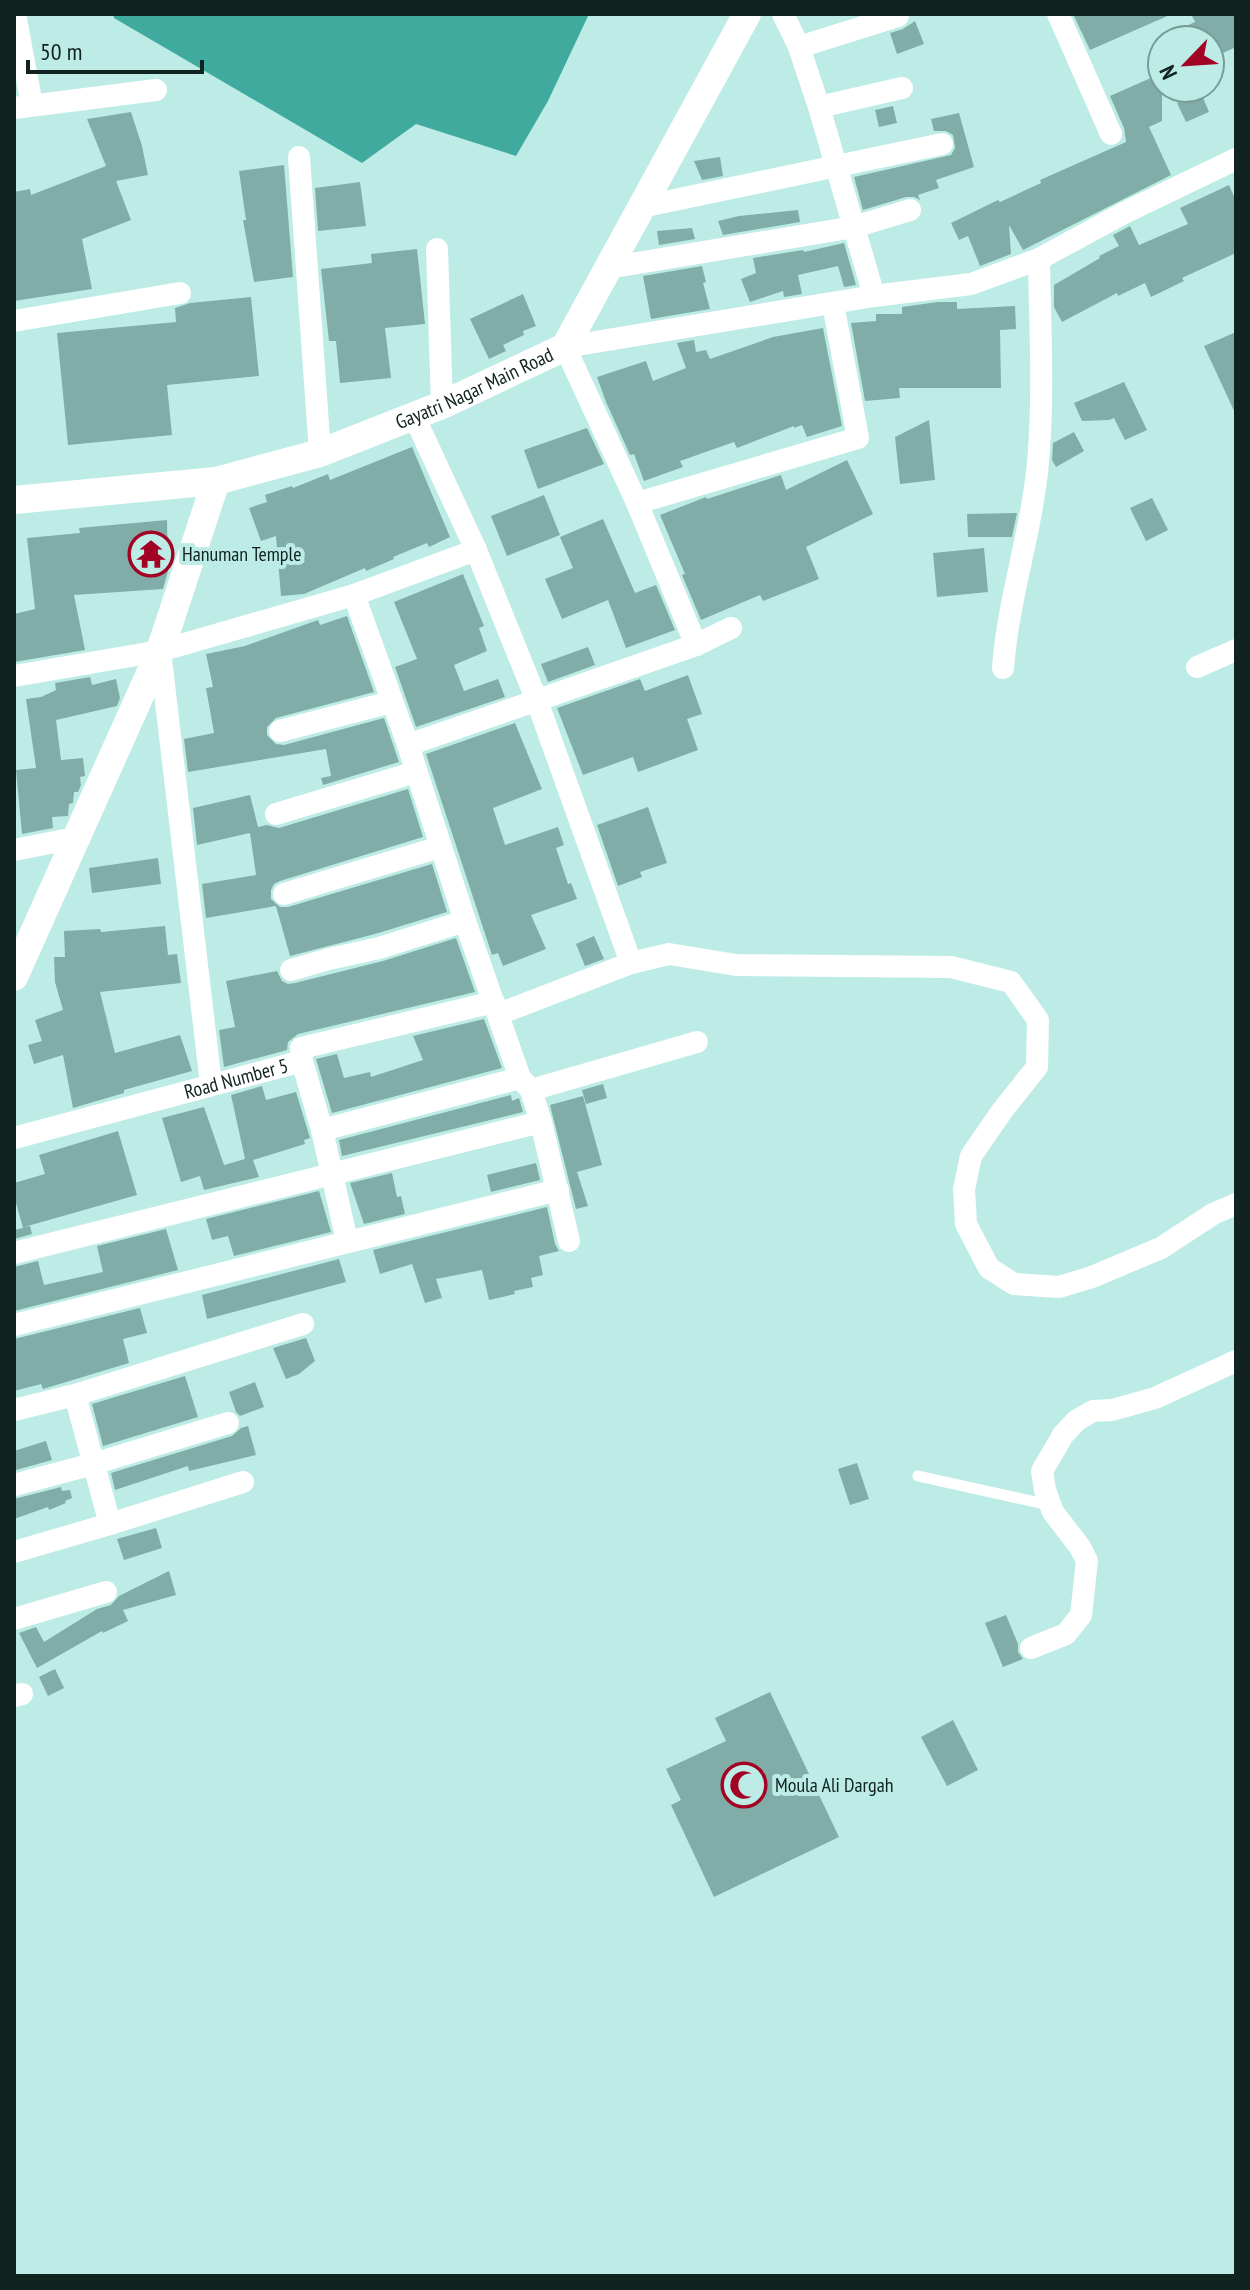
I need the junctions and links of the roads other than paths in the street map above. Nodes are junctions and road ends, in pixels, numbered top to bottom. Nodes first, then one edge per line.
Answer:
1 (15, 14) edge
2 (747, 14) edge
3 (783, 14) edge
4 (1058, 14) edge
5 (898, 16) dead end
6 (799, 47) junction
7 (902, 88) dead end
8 (156, 90) dead end
9 (23, 107) edge
10 (819, 107) junction
11 (1111, 134) dead end
12 (942, 144) dead end
13 (299, 157) dead end
14 (1236, 159) edge
15 (836, 166) junction
16 (641, 207) junction
17 (910, 210) dead end
18 (854, 227) junction
19 (437, 249) dead end
20 (1039, 259) junction
21 (608, 268) junction
22 (180, 293) dead end
23 (874, 296) junction
24 (833, 304) junction
25 (14, 321) edge
26 (565, 347) junction
27 (442, 405) junction
28 (414, 416) junction
29 (320, 453) junction
30 (216, 481) junction
31 (14, 500) edge
32 (637, 503) junction
33 (476, 550) junction
34 (354, 595) junction
35 (731, 628) dead end
36 (696, 645) junction
37 (1236, 650) edge
38 (160, 651) junction
39 (1197, 667) dead end
40 (1003, 668) dead end
41 (14, 676) edge
42 (537, 701) junction
43 (391, 702) junction
44 (280, 731) dead end
45 (408, 745) junction
46 (416, 772) junction
47 (276, 814) dead end
48 (75, 838) junction
49 (440, 847) junction
50 (14, 850) edge
51 (284, 894) dead end
52 (465, 921) junction
53 (631, 963) junction
54 (291, 970) dead end
55 (14, 977) edge
56 (496, 1008) junction
57 (697, 1042) dead end
58 (302, 1061) junction
59 (211, 1084) junction
60 (526, 1084) junction
61 (541, 1122) junction
62 (322, 1130) junction
63 (14, 1138) edge
64 (332, 1173) junction
65 (558, 1190) junction
66 (1236, 1204) edge
67 (347, 1241) junction
68 (569, 1241) dead end
69 (14, 1253) edge
70 (303, 1324) dead end
71 (14, 1325) edge
72 (1236, 1361) edge
73 (75, 1395) junction
74 (14, 1410) edge
75 (228, 1423) dead end
76 (93, 1464) junction
77 (918, 1476) dead end
78 (243, 1482) dead end
79 (14, 1485) edge
80 (1050, 1505) junction
81 (110, 1524) junction
82 (14, 1552) edge
83 (106, 1592) dead end
84 (14, 1619) edge
85 (1031, 1648) dead end

1 - 9 street
2 - 16 street, Gayatri Nagar Main Road
3 - 6 street
4 - 11 street
5 - 6 street
6 - 10 street
7 - 10 street
8 - 9 street
10 - 15 street
12 - 15 street
13 - 29 street
14 - 20 street
15 - 16 street
15 - 18 street
16 - 21 street, Gayatri Nagar Main Road
17 - 18 street
18 - 21 street
18 - 23 street
19 - 27 street
20 - 23 street
20 - 40 street
21 - 26 street, Gayatri Nagar Main Road
22 - 25 street
23 - 24 street
24 - 26 street
24 - 32 street
26 - 27 street, Gayatri Nagar Main Road
26 - 32 street
27 - 28 street, Gayatri Nagar Main Road
28 - 29 street, Gayatri Nagar Main Road
28 - 33 street
29 - 30 street, Gayatri Nagar Main Road
30 - 31 street, Gayatri Nagar Main Road
30 - 38 street
32 - 36 street
33 - 34 street
33 - 42 street
34 - 38 street
34 - 43 street
35 - 36 street
36 - 42 street
37 - 39 street
38 - 41 street
38 - 48 street
38 - 59 street
42 - 45 street
42 - 53 street
43 - 44 street
43 - 45 street
45 - 46 street
46 - 47 street
46 - 49 street
48 - 50 street
48 - 55 street
49 - 51 street
49 - 52 street
52 - 54 street
52 - 56 street
53 - 56 street
53 - 66 street
56 - 58 street, Road Number 5
56 - 60 street
57 - 60 street
58 - 59 street, Road Number 5
58 - 62 street
59 - 63 street, Road Number 5
60 - 61 street
60 - 62 street
61 - 64 street
61 - 65 street
62 - 64 street
64 - 67 street
64 - 69 street
65 - 67 street
65 - 68 street
67 - 71 street
70 - 73 street
72 - 80 street
73 - 74 street
73 - 76 street
75 - 76 street
76 - 79 street
76 - 81 street
77 - 80 lane
78 - 81 street
80 - 85 street
81 - 82 street
83 - 84 street

